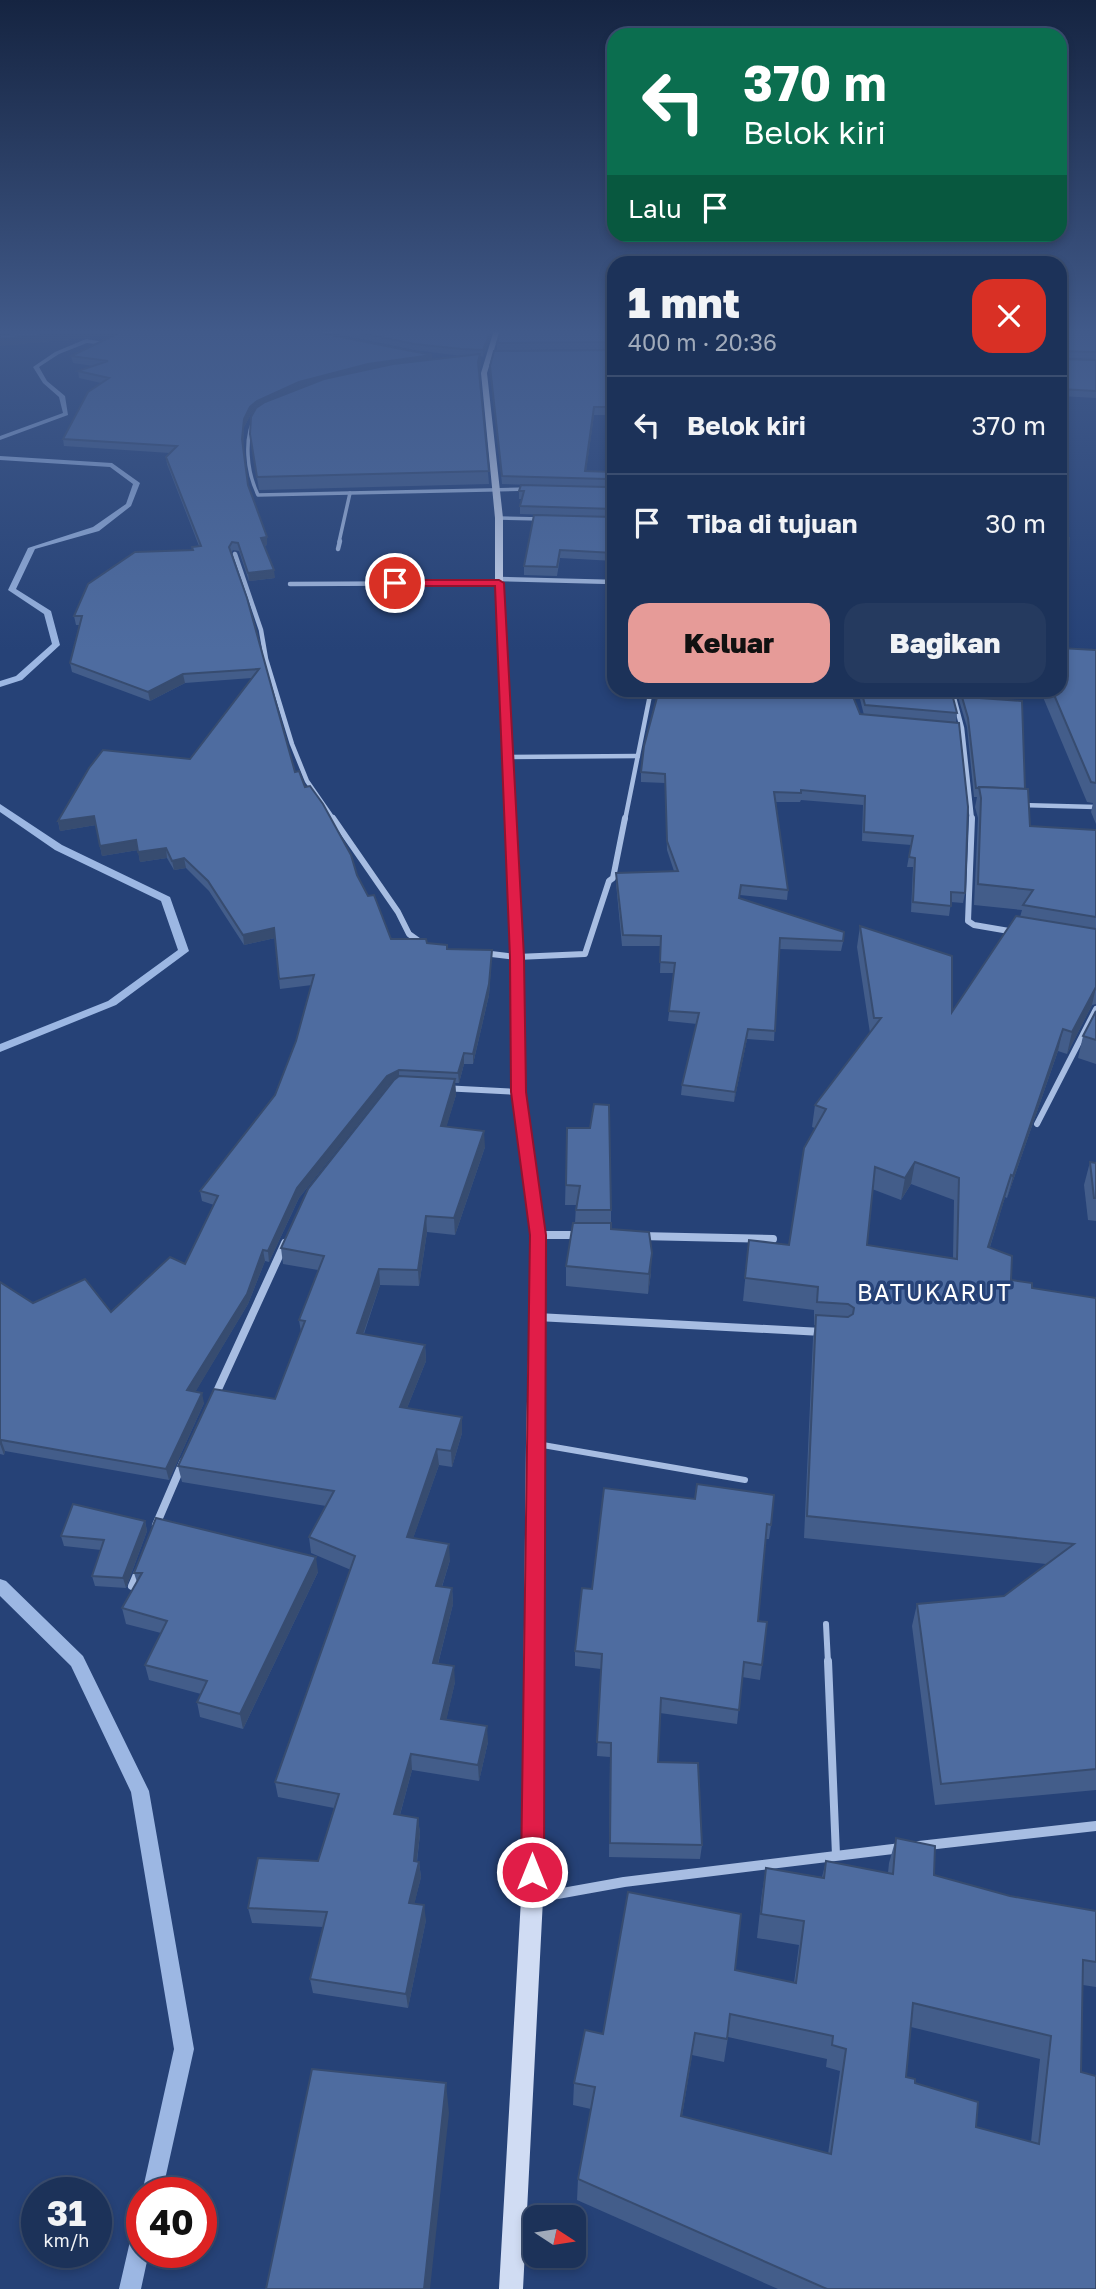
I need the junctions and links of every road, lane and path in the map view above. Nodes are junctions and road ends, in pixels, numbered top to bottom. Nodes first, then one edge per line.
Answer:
1 (248, 437) edge
2 (492, 437) edge
3 (537, 488) edge
4 (498, 490) junction
5 (350, 493) junction
6 (499, 518) junction
7 (551, 519) edge
8 (338, 549) dead end
9 (235, 554) edge
10 (499, 581) junction
11 (607, 582) edge
12 (290, 584) dead end
13 (650, 697) edge
14 (954, 697) edge
15 (949, 727) edge
16 (962, 728) junction
17 (638, 756) junction
18 (508, 757) junction
19 (1010, 804) edge
20 (1096, 807) edge
21 (1028, 934) edge
22 (433, 947) edge
23 (469, 951) edge
24 (517, 957) junction
25 (1096, 1009) edge
26 (436, 1087) edge
27 (519, 1092) junction
28 (1037, 1124) edge
29 (538, 1235) junction
30 (593, 1235) edge
31 (634, 1236) edge
32 (287, 1239) edge
33 (773, 1239) dead end
34 (536, 1317) junction
35 (831, 1333) edge
36 (207, 1412) edge
37 (534, 1443) junction
38 (190, 1449) edge
39 (744, 1479) dead end
40 (152, 1536) edge
41 (142, 1561) edge
42 (132, 1587) edge
43 (825, 1624) dead end
44 (1096, 1826) edge
45 (836, 1855) junction
46 (532, 1899) junction
47 (511, 2289) edge

1 - 5 street
2 - 4 street
3 - 4 street
4 - 5 street
4 - 6 street
5 - 8 street
6 - 7 street
6 - 10 street
9 - 22 street
10 - 11 street
10 - 12 street
10 - 18 street
13 - 17 street
14 - 16 street
15 - 16 street
16 - 21 street
17 - 18 street
17 - 24 street
18 - 24 street
19 - 20 street
23 - 24 street
24 - 27 street
25 - 28 street
26 - 27 street
27 - 29 street
29 - 30 street
29 - 34 street
31 - 33 street
32 - 36 street
34 - 35 street
34 - 37 street
37 - 39 lane
37 - 46 street
38 - 40 street
41 - 42 street
43 - 45 lane
44 - 45 street
45 - 46 street
46 - 47 street

